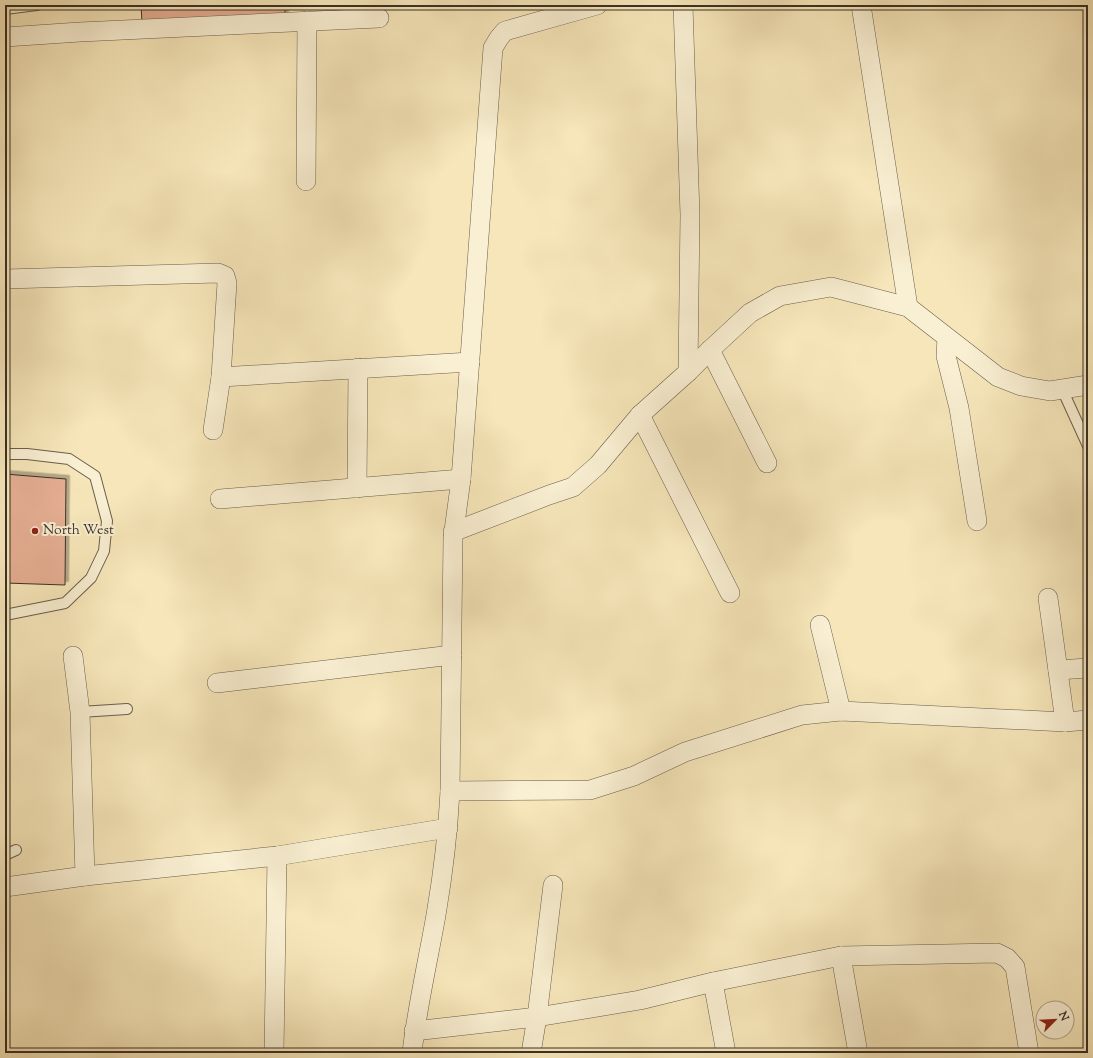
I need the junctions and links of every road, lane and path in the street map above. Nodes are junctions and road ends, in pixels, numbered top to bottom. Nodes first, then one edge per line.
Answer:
1 (37, 5) edge
2 (597, 5) edge
3 (683, 5) edge
4 (861, 5) edge
5 (5, 9) edge
6 (379, 18) dead end
7 (307, 21) junction
8 (5, 37) edge
9 (306, 181) dead end
10 (5, 279) edge
11 (908, 307) junction
12 (947, 338) junction
13 (710, 350) junction
14 (470, 362) junction
15 (358, 368) junction
16 (688, 372) junction
17 (221, 377) junction
18 (1088, 386) edge
19 (1062, 389) junction
20 (640, 416) junction
21 (213, 430) dead end
22 (1088, 446) edge
23 (5, 454) edge
24 (766, 463) dead end
25 (461, 479) junction
26 (357, 488) junction
27 (220, 499) dead end
28 (977, 521) dead end
29 (453, 532) junction
30 (730, 593) dead end
31 (1048, 598) dead end
32 (5, 615) edge
33 (820, 625) dead end
34 (452, 655) junction
35 (73, 656) dead end
36 (1088, 668) edge
37 (1058, 670) junction
38 (217, 683) dead end
39 (126, 709) dead end
40 (841, 711) junction
41 (80, 712) junction
42 (1088, 720) edge
43 (1065, 722) junction
44 (450, 791) junction
45 (448, 828) junction
46 (16, 850) dead end
47 (5, 855) edge
48 (277, 856) junction
49 (86, 876) junction
50 (553, 885) dead end
51 (5, 887) edge
52 (841, 956) junction
53 (714, 982) junction
54 (537, 1017) junction
55 (414, 1031) junction
56 (274, 1053) edge
57 (412, 1053) edge
58 (531, 1053) edge
59 (726, 1053) edge
60 (858, 1053) edge
61 (1029, 1053) edge

1 - 5 lane
2 - 14 street
3 - 16 street
4 - 11 street
6 - 7 street
7 - 8 street
7 - 9 street
10 - 17 street
11 - 12 street
11 - 13 street
12 - 19 street
12 - 28 street
13 - 16 street
13 - 24 street
14 - 15 street
14 - 25 street
15 - 17 street
15 - 26 street
16 - 20 street
17 - 21 street
18 - 19 street
19 - 22 lane
20 - 29 street
20 - 30 street
23 - 32 lane
25 - 26 street
25 - 29 street
26 - 27 street
29 - 34 street
31 - 37 street
33 - 40 street
34 - 38 street
34 - 44 street
35 - 41 street
36 - 37 street
37 - 43 street
39 - 41 lane
40 - 43 street
40 - 44 street
41 - 49 street
42 - 43 street
44 - 45 street
45 - 48 street
45 - 55 street
46 - 47 lane
48 - 49 street
48 - 56 street
49 - 51 street
50 - 54 street
52 - 53 street
52 - 60 street
52 - 61 street
53 - 54 street
53 - 59 street
54 - 55 street
54 - 58 street
55 - 57 street

